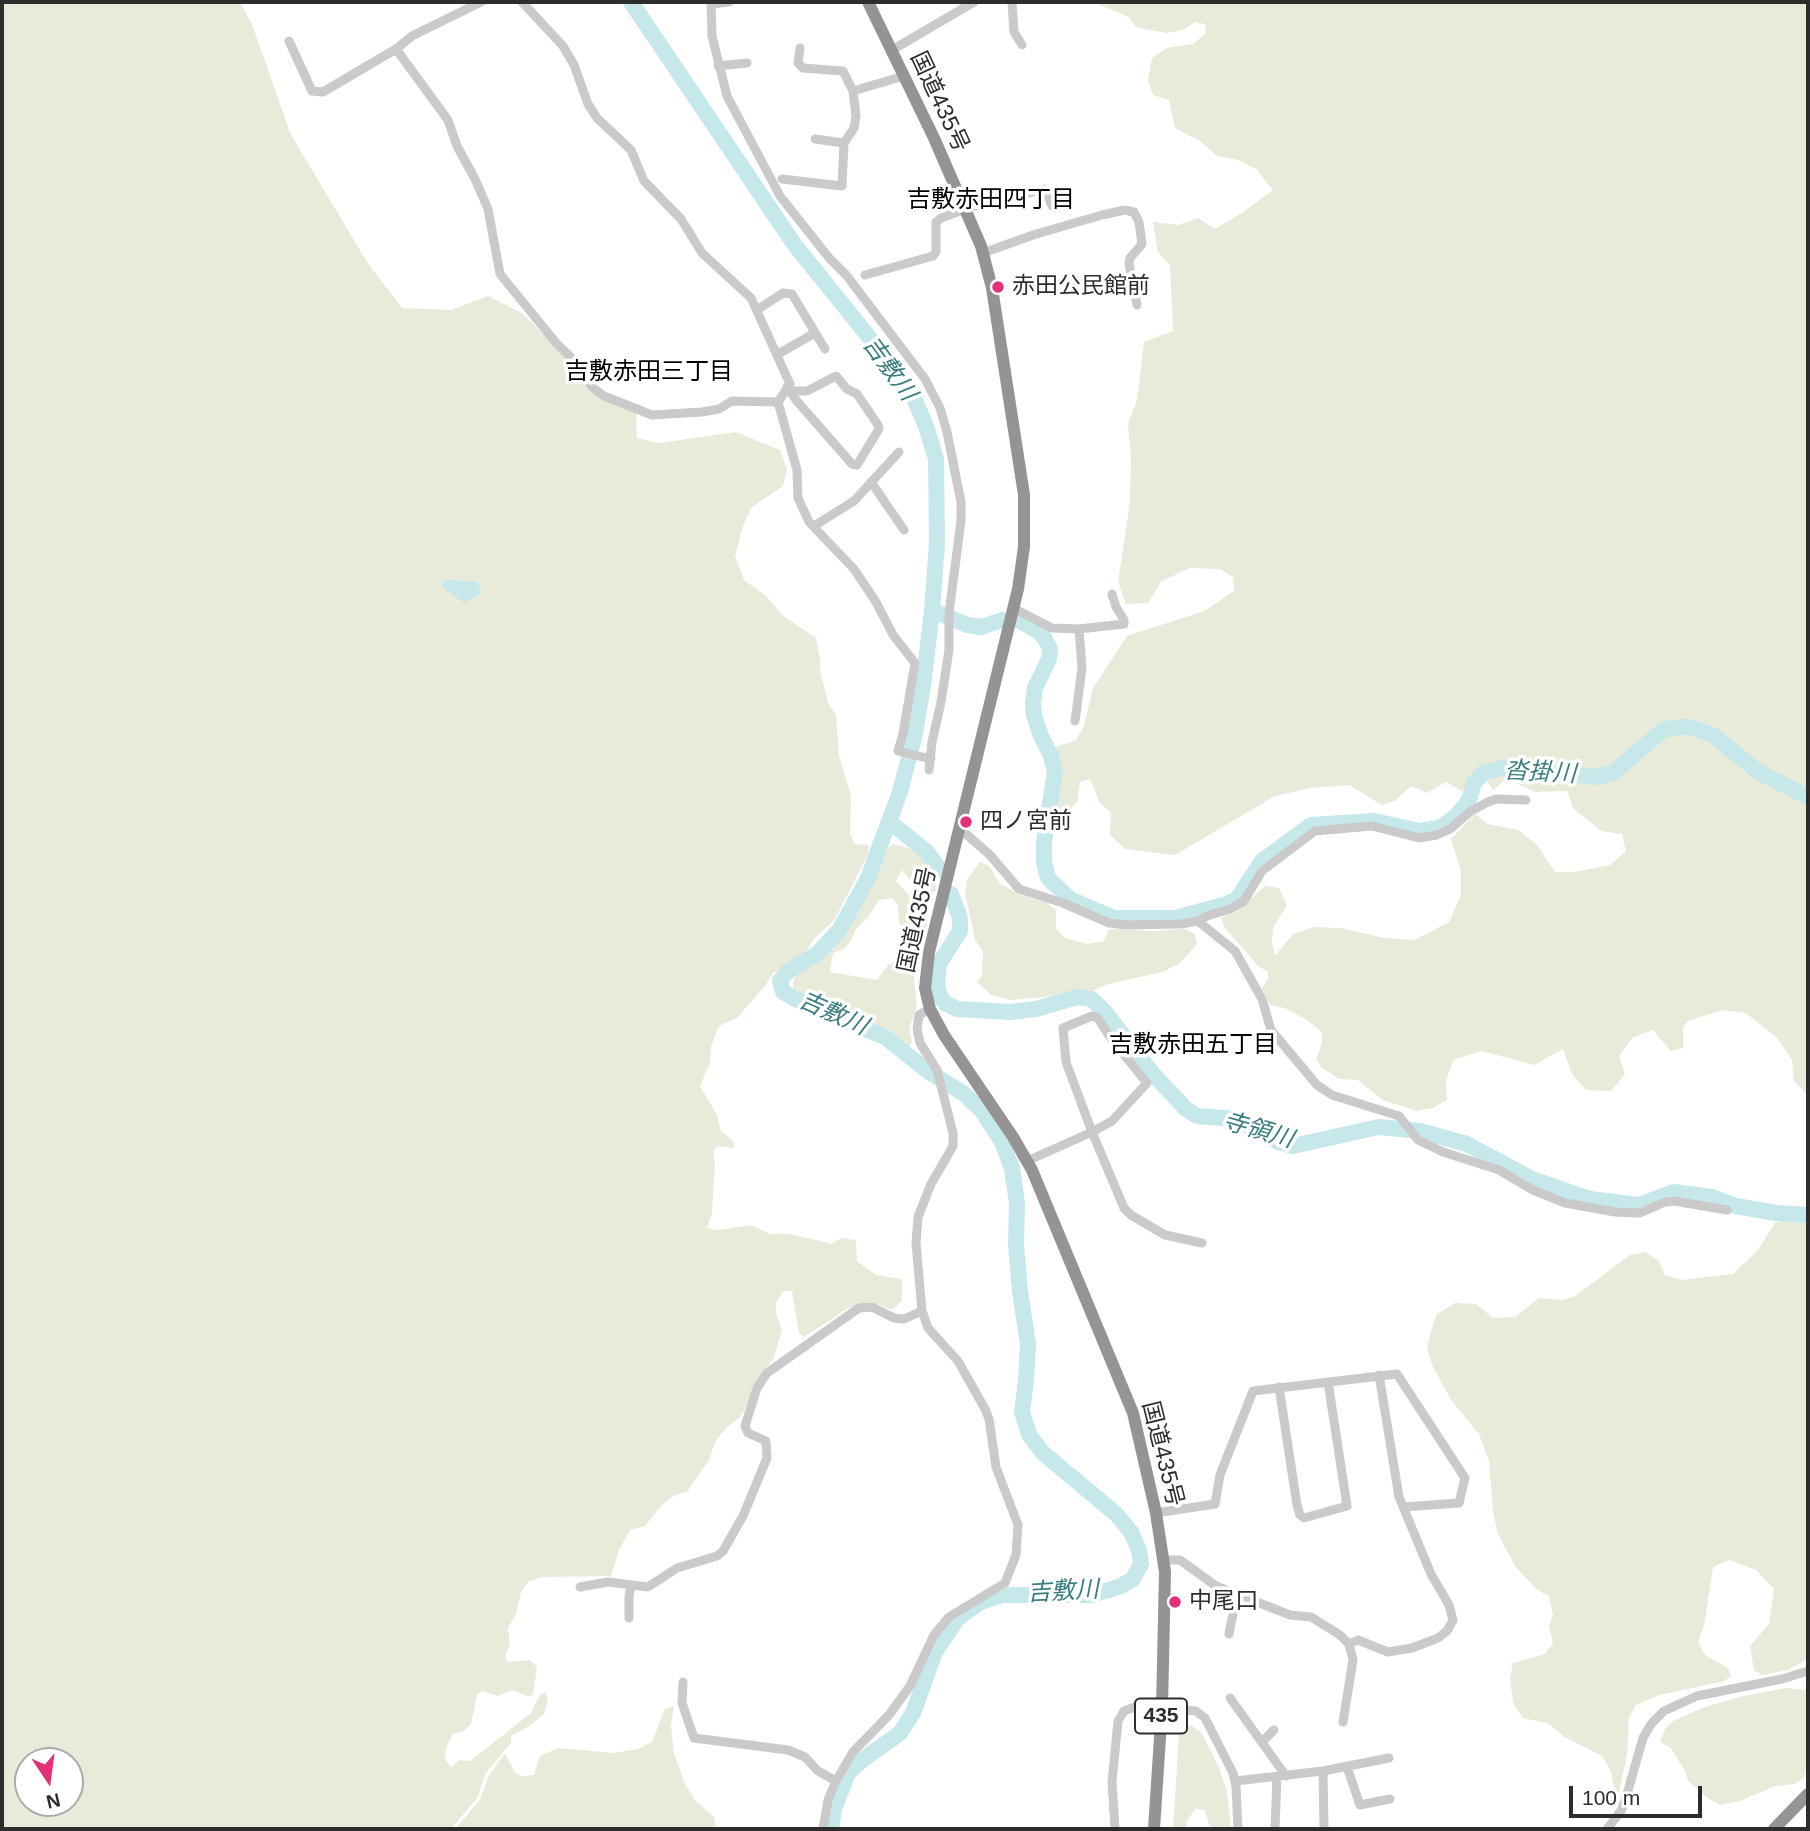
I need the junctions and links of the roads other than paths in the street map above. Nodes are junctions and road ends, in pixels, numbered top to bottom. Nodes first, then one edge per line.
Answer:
1 (481, 2) edge
2 (522, 2) edge
3 (729, 2) edge
4 (868, 2) edge
5 (974, 2) edge
6 (1012, 2) edge
7 (711, 3) edge
8 (289, 41) dead end
9 (1022, 45) dead end
10 (800, 48) dead end
11 (396, 49) junction
12 (892, 50) junction
13 (747, 63) dead end
14 (718, 66) junction
15 (904, 76) junction
16 (853, 91) junction
17 (815, 139) dead end
18 (844, 143) junction
19 (782, 179) dead end
20 (1052, 205) dead end
21 (966, 209) junction
22 (983, 253) junction
23 (865, 275) dead end
24 (1137, 306) dead end
25 (757, 310) junction
26 (816, 333) junction
27 (825, 349) dead end
28 (778, 354) junction
29 (789, 389) junction
30 (778, 402) junction
31 (899, 452) dead end
32 (872, 482) junction
33 (814, 526) junction
34 (904, 530) dead end
35 (1112, 594) dead end
36 (1013, 608) junction
37 (1079, 629) junction
38 (1075, 721) dead end
39 (927, 759) junction
40 (929, 770) dead end
41 (1526, 800) dead end
42 (959, 828) junction
43 (1198, 921) junction
44 (930, 1009) junction
45 (1092, 1132) junction
46 (1027, 1161) junction
47 (1727, 1210) dead end
48 (1202, 1243) dead end
49 (922, 1311) junction
50 (1379, 1375) junction
51 (1328, 1382) junction
52 (1279, 1387) junction
53 (1403, 1507) junction
54 (1156, 1513) junction
55 (1164, 1560) junction
56 (631, 1585) junction
57 (580, 1587) dead end
58 (1237, 1594) junction
59 (629, 1618) dead end
60 (1229, 1634) dead end
61 (1349, 1644) junction
62 (1808, 1671) edge
63 (683, 1682) dead end
64 (1230, 1699) dead end
65 (1162, 1707) junction
66 (1343, 1722) dead end
67 (1274, 1730) dead end
68 (1262, 1742) junction
69 (1389, 1758) dead end
70 (1347, 1767) junction
71 (1323, 1771) junction
72 (1281, 1777) junction
73 (836, 1781) junction
74 (1235, 1781) junction
75 (1808, 1794) edge
76 (1390, 1800) dead end
77 (823, 1829) edge
78 (1115, 1829) edge
79 (1154, 1829) edge
80 (1238, 1829) edge
81 (1275, 1829) edge
82 (1324, 1829) edge
83 (1607, 1829) edge
84 (1774, 1829) edge

1 - 11 street
2 - 25 street
3 - 7 street
4 - 12 highway, 国道435号 / 435
5 - 12 street
6 - 9 street
7 - 14 street
8 - 11 street
10 - 16 street
11 - 30 street
12 - 15 highway, 国道435号 / 435
13 - 14 street
14 - 39 street
15 - 16 street
15 - 21 highway, 国道435号 / 435
16 - 18 street
17 - 18 street
18 - 19 street
20 - 21 street
21 - 22 highway, 国道435号 / 435
21 - 23 street
22 - 24 street
22 - 36 highway, 国道435号 / 435
25 - 26 street
25 - 28 street
26 - 27 street
26 - 28 street
28 - 29 street
29 - 29 street
29 - 30 street
30 - 33 street
31 - 32 street
32 - 33 street
32 - 34 street
33 - 39 street
35 - 37 street
36 - 37 street
36 - 42 highway, 国道435号 / 435
37 - 38 street
39 - 40 street
41 - 43 street
42 - 43 street
42 - 44 highway, 国道435号 / 435
43 - 47 street
44 - 46 highway, 国道435号 / 435
44 - 49 street
45 - 45 street
45 - 46 street
45 - 48 street
46 - 54 highway, 国道435号 / 435
49 - 56 street
49 - 73 street
50 - 51 street
50 - 53 street
50 - 53 street
51 - 52 street
51 - 52 street
52 - 54 street
53 - 61 street
54 - 55 highway, 国道435号 / 435
55 - 58 street
55 - 65 highway, 国道435号 / 435
56 - 57 street
56 - 59 street
58 - 60 street
58 - 61 street
61 - 66 street
62 - 83 street
63 - 73 street
64 - 68 street
65 - 74 street
65 - 78 street
65 - 79 highway, 国道435号 / 435
67 - 68 street
68 - 72 street
69 - 70 street
70 - 71 street
70 - 76 street
71 - 72 street
71 - 82 street
72 - 74 street
72 - 81 street
73 - 77 street
74 - 80 street
75 - 84 highway

